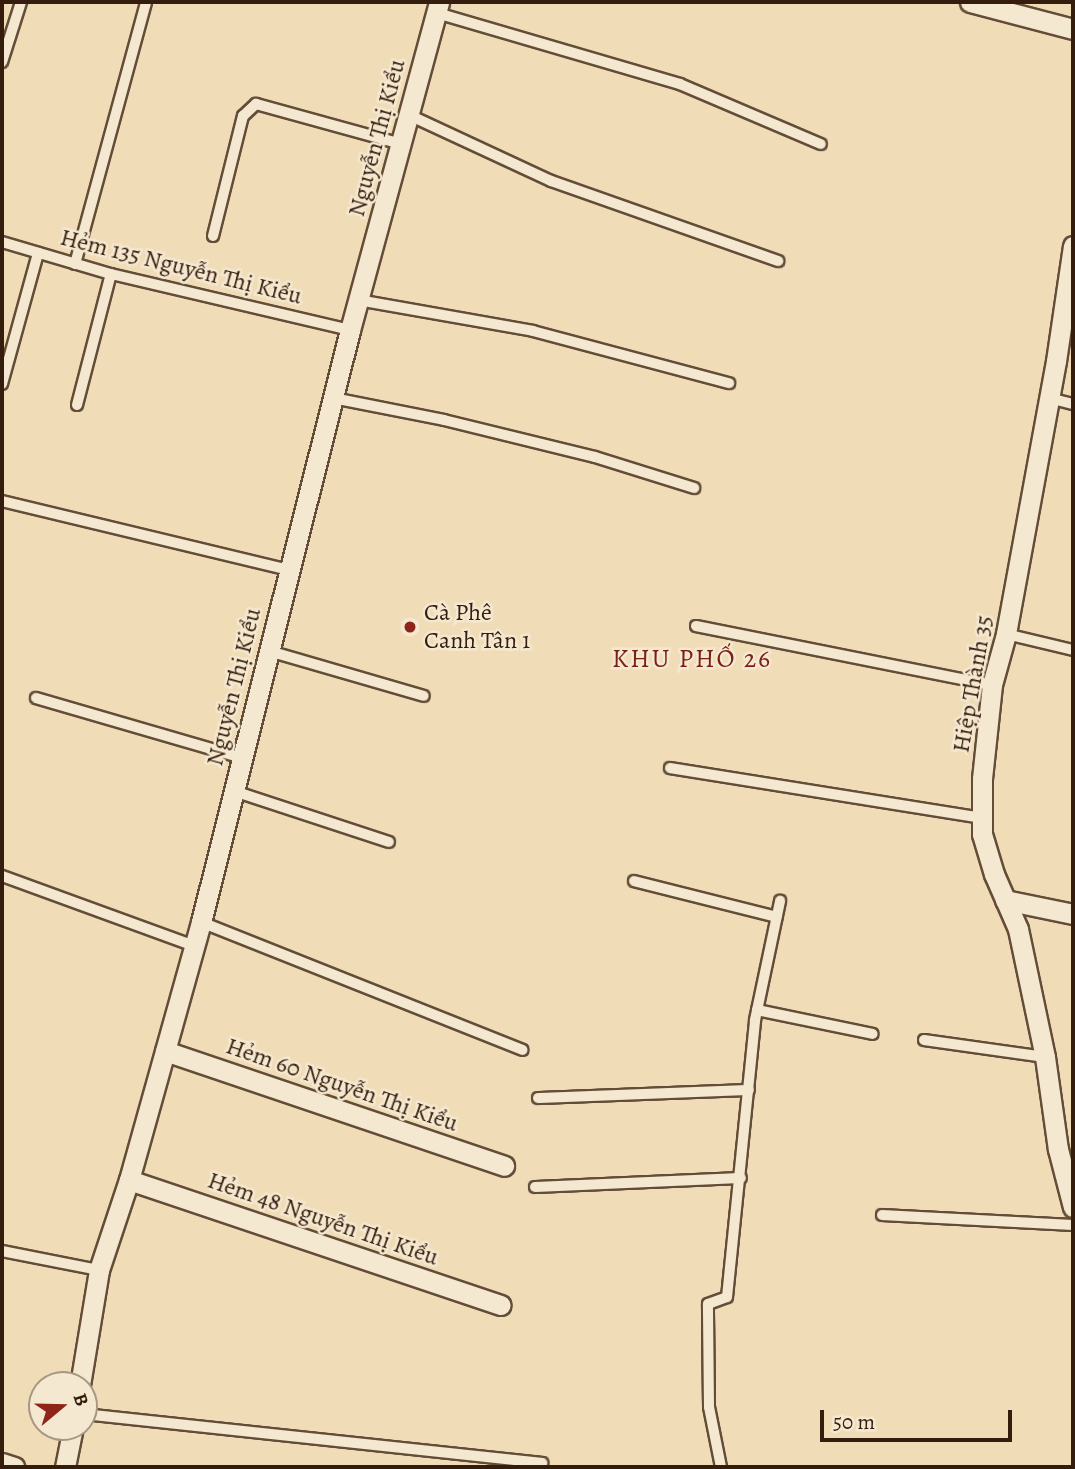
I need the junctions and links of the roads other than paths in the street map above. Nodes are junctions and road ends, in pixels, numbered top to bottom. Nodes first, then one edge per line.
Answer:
1 (21, 2) edge
2 (146, 2) edge
3 (970, 2) edge
4 (438, 8) edge
5 (1073, 29) edge
6 (6, 33) edge
7 (2, 62) edge
8 (409, 115) junction
9 (401, 144) junction
10 (821, 144) dead end
11 (213, 236) dead end
12 (2, 242) edge
13 (1073, 246) edge
14 (38, 253) junction
15 (778, 261) dead end
16 (75, 264) junction
17 (111, 274) junction
18 (358, 300) junction
19 (350, 330) junction
20 (729, 383) dead end
21 (2, 384) edge
22 (333, 398) junction
23 (1049, 398) junction
24 (1073, 404) edge
25 (77, 405) dead end
26 (694, 488) dead end
27 (2, 501) edge
28 (289, 570) junction
29 (696, 626) dead end
30 (1006, 634) junction
31 (1073, 650) edge
32 (269, 651) junction
33 (992, 685) junction
34 (424, 696) dead end
35 (36, 698) dead end
36 (242, 758) junction
37 (670, 768) dead end
38 (233, 791) junction
39 (982, 818) junction
40 (389, 842) dead end
41 (2, 876) edge
42 (634, 881) dead end
43 (1005, 900) junction
44 (780, 901) dead end
45 (1073, 914) edge
46 (777, 917) junction
47 (201, 922) junction
48 (194, 946) junction
49 (757, 1010) junction
50 (873, 1034) dead end
51 (924, 1040) dead end
52 (522, 1050) dead end
53 (164, 1051) junction
54 (1045, 1057) junction
55 (749, 1090) junction
56 (538, 1098) dead end
57 (504, 1166) dead end
58 (741, 1178) junction
59 (129, 1180) junction
60 (535, 1187) dead end
61 (1073, 1207) edge
62 (882, 1215) dead end
63 (1073, 1225) edge
64 (2, 1251) edge
65 (99, 1269) junction
66 (502, 1305) dead end
67 (82, 1371) edge
68 (98, 1415) edge
69 (70, 1441) edge
70 (2, 1463) edge
71 (542, 1463) dead end
72 (14, 1467) edge
73 (65, 1467) edge
74 (721, 1467) edge

1 - 6 lane
2 - 16 lane
3 - 5 street
4 - 8 street, Nguyễn Thị Kiểu
4 - 10 lane
6 - 7 lane
8 - 9 street, Nguyễn Thị Kiểu
8 - 15 lane
9 - 11 lane
9 - 18 street, Nguyễn Thị Kiểu
12 - 14 lane, Hẻm 135 Nguyễn Thị Kiểu
13 - 23 street, Hiệp Thành 35
14 - 16 lane, Hẻm 135 Nguyễn Thị Kiểu
14 - 21 lane
16 - 17 lane, Hẻm 135 Nguyễn Thị Kiểu
17 - 19 lane, Hẻm 135 Nguyễn Thị Kiểu
17 - 25 lane
18 - 19 street, Nguyễn Thị Kiểu
18 - 20 lane
19 - 22 street, Nguyễn Thị Kiểu
22 - 26 lane
22 - 28 street, Nguyễn Thị Kiểu
23 - 24 lane
23 - 30 street, Hiệp Thành 35
27 - 28 lane
28 - 32 street, Nguyễn Thị Kiểu
29 - 33 lane
30 - 31 lane
30 - 33 street, Hiệp Thành 35
32 - 34 lane
32 - 36 street, Nguyễn Thị Kiểu
33 - 39 street, Hiệp Thành 35
35 - 36 lane
36 - 38 street, Nguyễn Thị Kiểu
37 - 39 lane
38 - 40 lane
38 - 47 street, Nguyễn Thị Kiểu
39 - 43 street, Hiệp Thành 35
41 - 48 lane
42 - 46 lane
43 - 45 street
43 - 54 street, Hiệp Thành 35
44 - 46 lane
46 - 49 lane
47 - 48 street, Nguyễn Thị Kiểu
47 - 52 lane
48 - 53 street, Nguyễn Thị Kiểu
49 - 50 lane
49 - 55 lane
51 - 54 lane
53 - 57 street, Hẻm 60 Nguyễn Thị Kiểu
53 - 59 street, Nguyễn Thị Kiểu
54 - 61 street, Hiệp Thành 35
55 - 56 lane
55 - 58 lane
58 - 60 lane
58 - 74 lane
59 - 65 street, Nguyễn Thị Kiểu
59 - 66 street, Hẻm 48 Nguyễn Thị Kiểu
62 - 63 lane
64 - 65 lane
65 - 67 street, Nguyễn Thị Kiểu
68 - 71 lane
69 - 73 street
70 - 72 street

